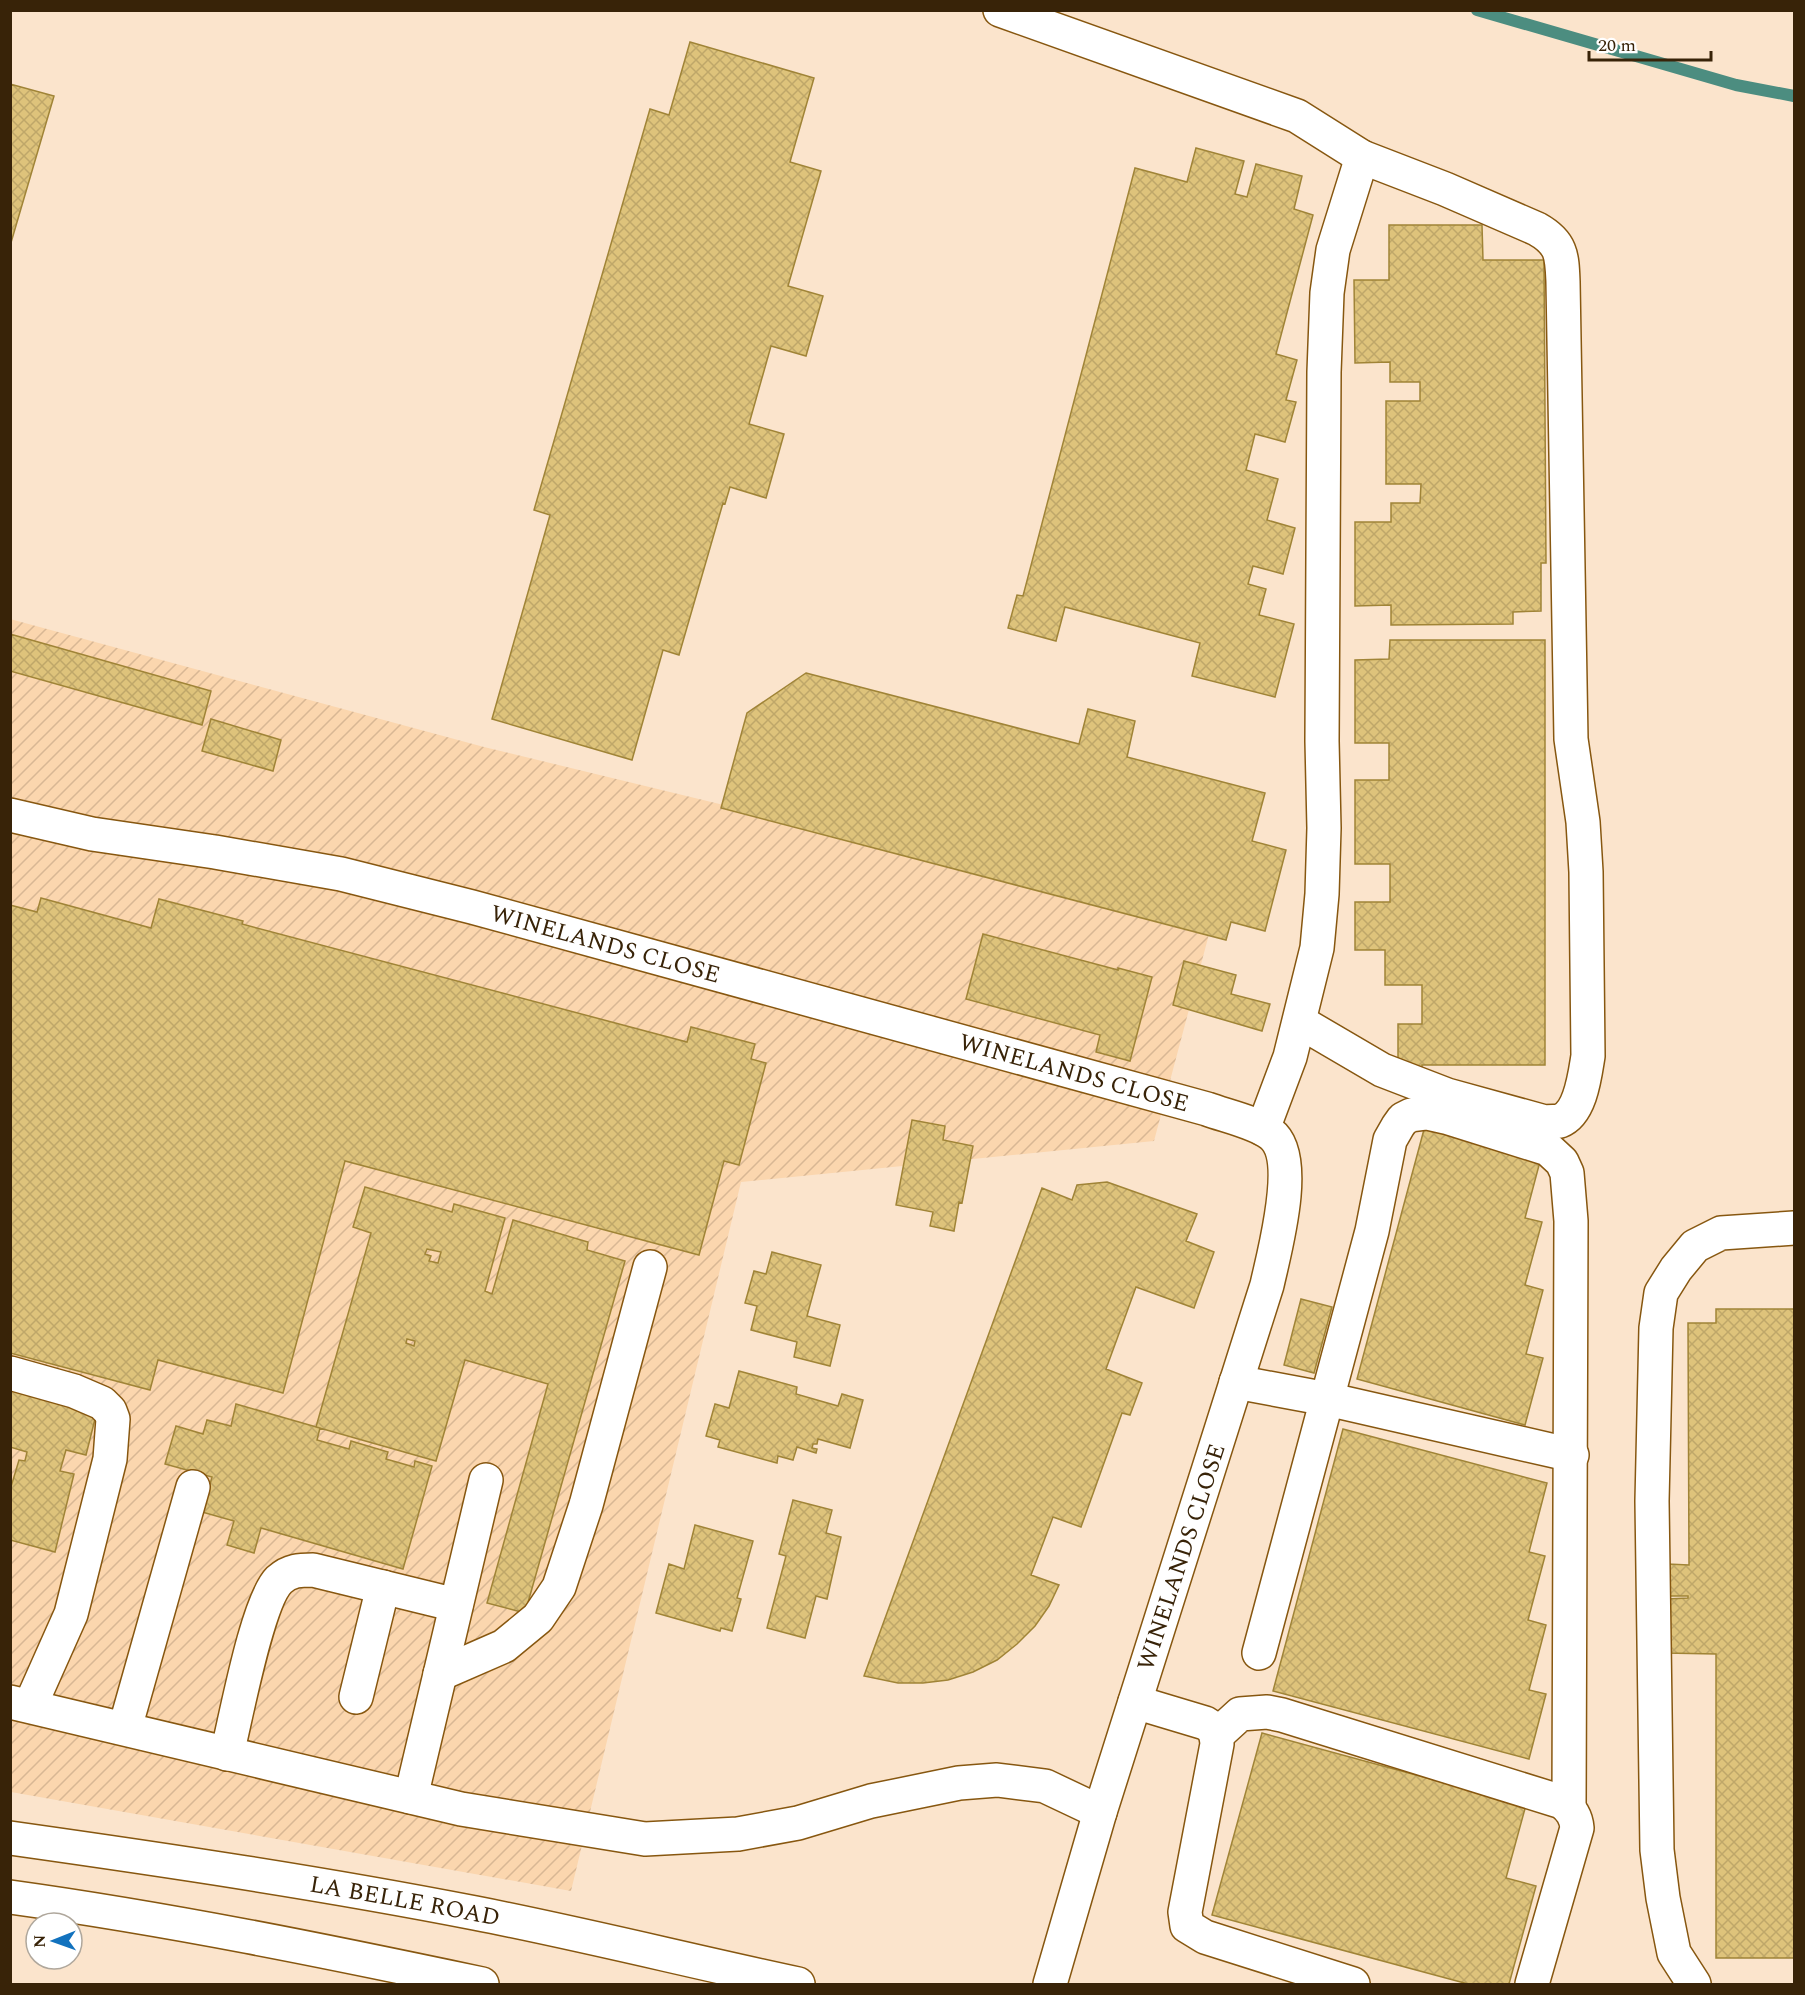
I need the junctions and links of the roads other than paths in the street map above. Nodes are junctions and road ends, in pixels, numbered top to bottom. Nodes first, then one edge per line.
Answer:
1 (1000, 10) edge
2 (1362, 157) junction
3 (10, 815) edge
4 (1300, 1022) junction
5 (1263, 1129) junction
6 (1794, 1228) edge
7 (650, 1267) dead end
8 (10, 1373) edge
9 (1236, 1382) junction
10 (1327, 1399) junction
11 (1572, 1455) junction
12 (486, 1480) dead end
13 (193, 1487) dead end
14 (383, 1587) junction
15 (456, 1605) junction
16 (1259, 1653) dead end
17 (440, 1674) junction
18 (356, 1696) dead end
19 (1135, 1702) junction
20 (20, 1704) edge
21 (125, 1728) junction
22 (1216, 1735) junction
23 (227, 1754) junction
24 (411, 1797) junction
25 (1569, 1807) junction
26 (1100, 1812) junction
27 (10, 1838) edge
28 (10, 1897) edge
29 (482, 1984) edge
30 (798, 1984) edge
31 (1050, 1984) edge
32 (1353, 1984) edge
33 (1532, 1984) edge
34 (1694, 1984) edge

1 - 2 street
2 - 4 street
2 - 4 street
3 - 5 street, WINELANDS CLOSE
4 - 5 street
5 - 9 street, WINELANDS CLOSE
6 - 34 street
7 - 17 street
8 - 20 street
9 - 10 street
9 - 19 street, WINELANDS CLOSE
10 - 11 street
10 - 11 street
10 - 16 street
11 - 25 street
12 - 15 street
13 - 21 street
14 - 15 street
14 - 18 street
14 - 23 street
15 - 17 street
17 - 24 street
19 - 22 street
19 - 26 street, WINELANDS CLOSE
20 - 21 street
21 - 23 street
22 - 25 street
22 - 32 street
23 - 24 street
24 - 26 street
25 - 33 street
26 - 31 street, WINELANDS CLOSE
27 - 30 street, LA BELLE ROAD
28 - 29 street

